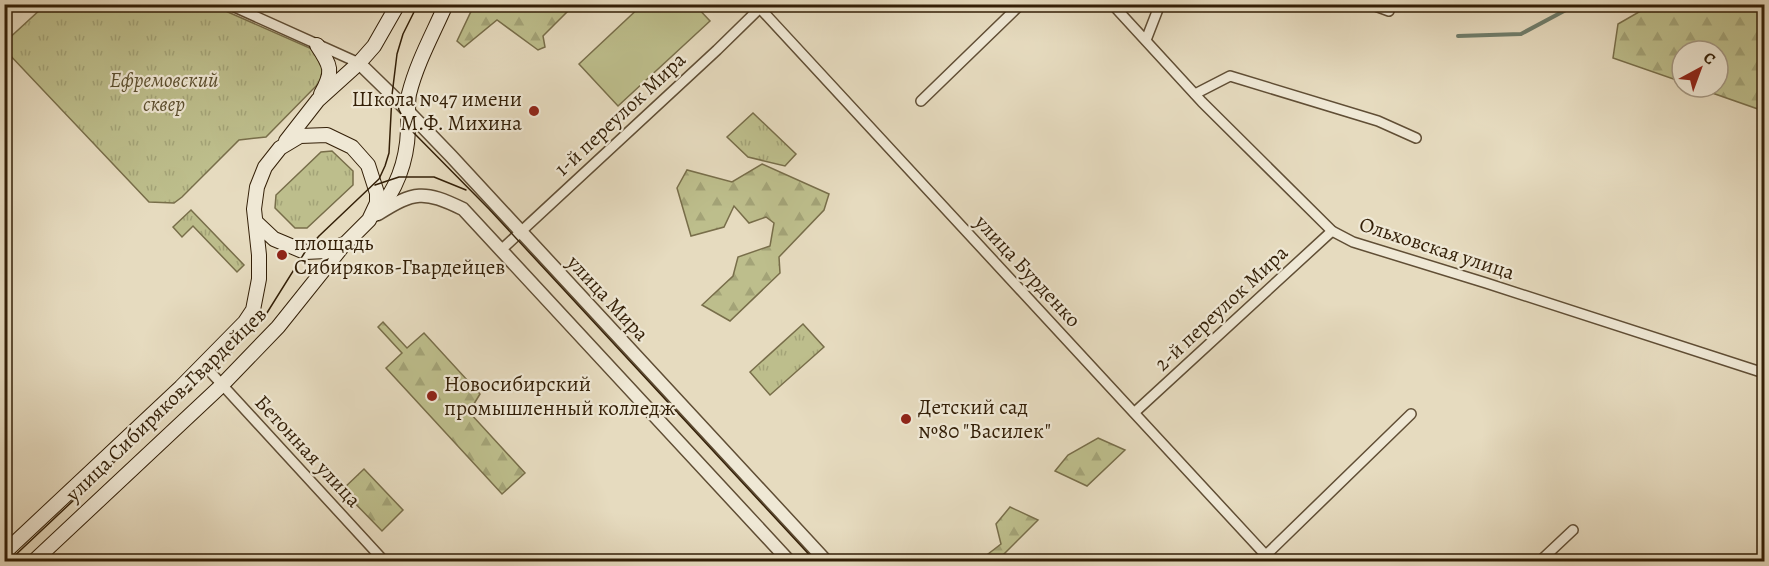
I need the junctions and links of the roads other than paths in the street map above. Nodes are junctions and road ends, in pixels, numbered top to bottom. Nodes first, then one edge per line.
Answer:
1 (228, 4) edge
2 (398, 4) edge
3 (446, 4) edge
4 (1022, 4) edge
5 (1112, 4) edge
6 (1160, 4) edge
7 (1370, 4) edge
8 (760, 6) edge
9 (1389, 11) dead end
10 (1146, 40) junction
11 (317, 45) junction
12 (359, 63) junction
13 (1195, 94) junction
14 (318, 100) junction
15 (921, 101) dead end
16 (408, 112) junction
17 (1416, 138) dead end
18 (280, 148) junction
19 (369, 220) junction
20 (257, 223) junction
21 (1332, 231) junction
22 (521, 232) junction
23 (346, 243) junction
24 (501, 250) junction
25 (204, 365) junction
26 (1764, 374) edge
27 (222, 385) junction
28 (1135, 412) junction
29 (1411, 414) dead end
30 (1573, 530) dead end
31 (4, 553) edge
32 (1269, 558) edge
33 (783, 559) edge
34 (33, 561) edge
35 (385, 561) edge
36 (827, 561) edge
37 (1539, 561) edge

1 - 11 street
2 - 12 main road
3 - 16 main road
4 - 15 street
5 - 10 street, Ольховская улица
6 - 10 street
7 - 9 street
8 - 22 street, 1-й переулок Мира
8 - 28 street, улица Бурденко
10 - 13 street, Ольховская улица
11 - 12 street
11 - 14 main road
12 - 14 main road
12 - 16 street, улица Мира
13 - 17 street
13 - 21 street, Ольховская улица
14 - 18 main road
16 - 19 main road
16 - 22 street, улица Мира
18 - 19 main road
18 - 20 main road
19 - 23 main road
19 - 24 street
20 - 23 main road
20 - 25 main road, улица Сибиряков-Гвардейцев
21 - 26 street, Ольховская улица
21 - 28 street, 2-й переулок Мира
22 - 24 street, 1-й переулок Мира
22 - 36 street, улица Мира
23 - 27 main road, улица Сибиряков-Гвардейцев
24 - 33 street
25 - 27 street, Бетонная улица
25 - 31 main road, улица Сибиряков-Гвардейцев
27 - 34 main road, улица Сибиряков-Гвардейцев
27 - 35 street, Бетонная улица
28 - 32 street, улица Бурденко
29 - 32 street
30 - 37 street

